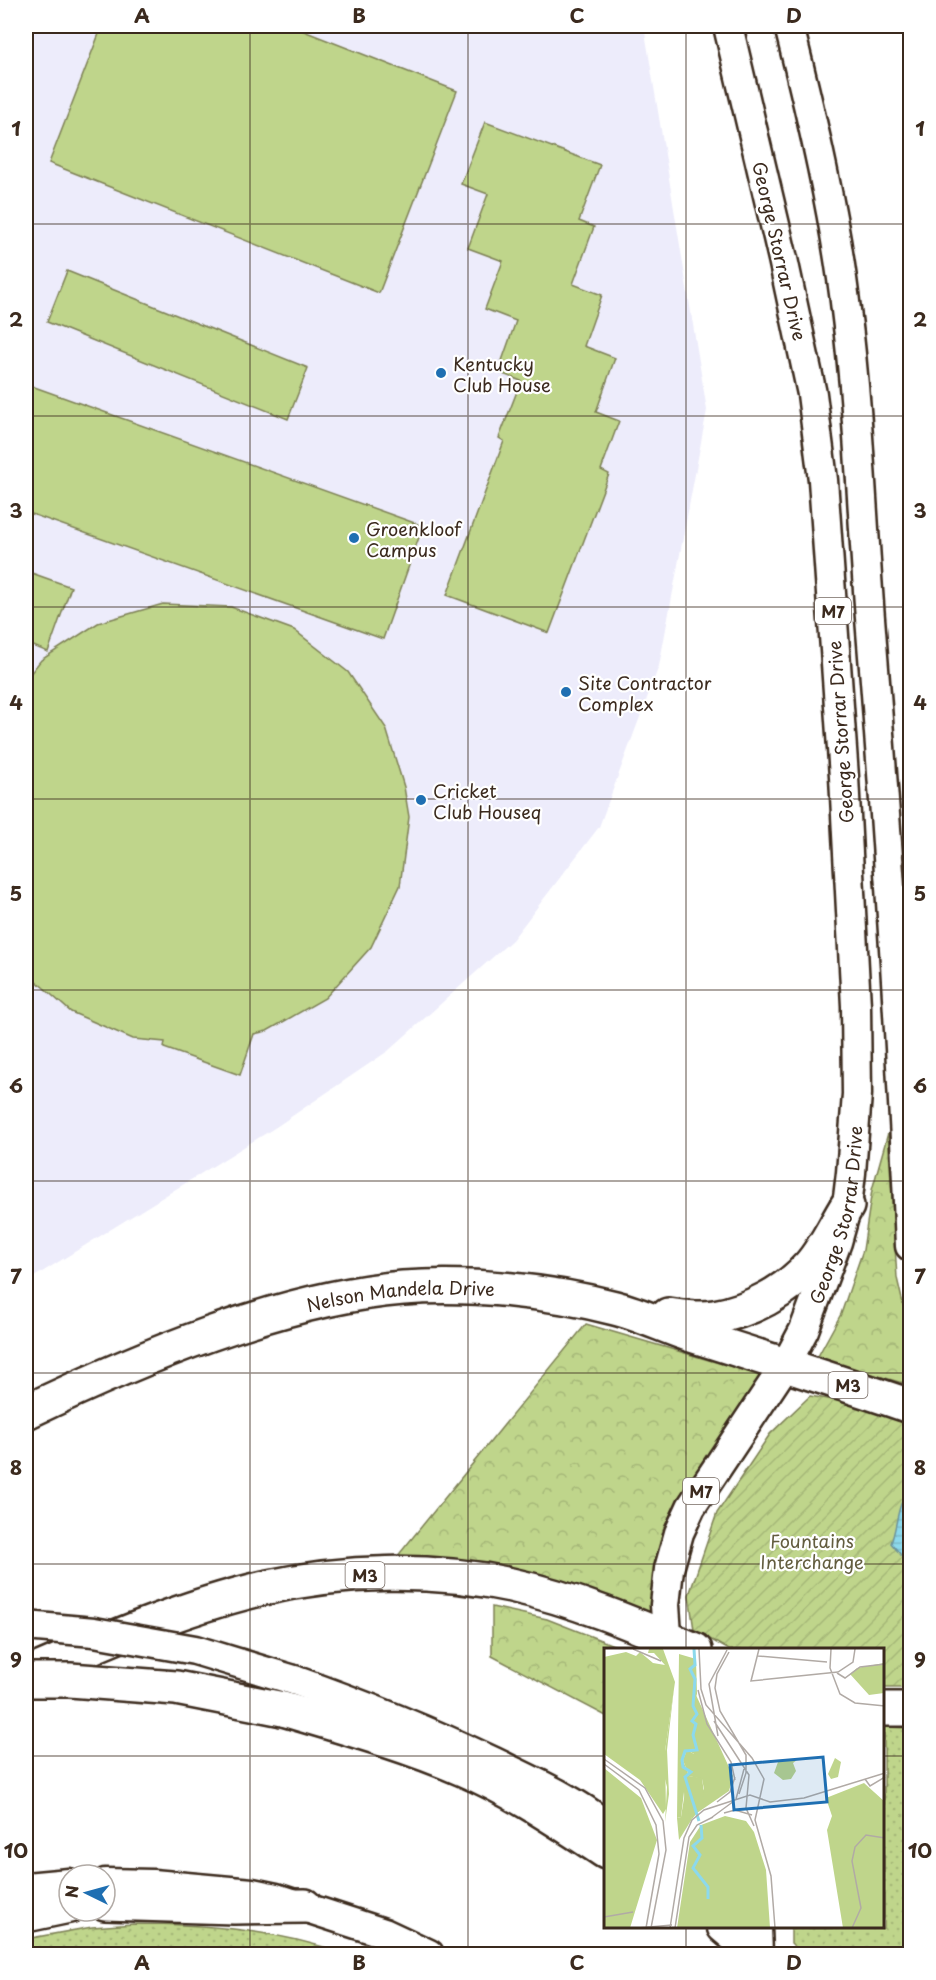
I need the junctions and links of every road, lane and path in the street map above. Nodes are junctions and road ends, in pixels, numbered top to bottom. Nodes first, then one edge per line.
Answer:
1 (728, 26) edge
2 (789, 26) edge
3 (847, 1206) junction
4 (910, 1246) edge
5 (616, 1308) junction
6 (786, 1364) junction
7 (910, 1406) edge
8 (26, 1412) edge
9 (26, 1626) edge
10 (676, 1646) edge
11 (68, 1656) junction
12 (26, 1674) edge
13 (26, 1681) edge
14 (289, 1694) junction
15 (885, 1709) edge
16 (910, 1709) edge
17 (604, 1823) edge
18 (604, 1851) edge
19 (117, 1883) edge
20 (57, 1884) edge
21 (26, 1887) edge
22 (117, 1903) edge
23 (305, 1906) junction
24 (57, 1909) edge
25 (26, 1915) edge
26 (757, 1929) edge
27 (724, 1930) edge
28 (429, 1954) edge
29 (753, 1954) edge
30 (758, 1954) edge

1 - 3 main road, George Storrar Drive / M7
2 - 4 main road, M7
3 - 5 highway
3 - 6 main road, George Storrar Drive / M7
5 - 6 highway, Nelson Mandela Drive / M3
5 - 8 highway, Nelson Mandela Drive / M3
6 - 7 highway, M3
6 - 10 main road, M7
9 - 14 main road, bridge
10 - 11 highway, M3
11 - 12 highway, M3
11 - 13 highway
13 - 14 highway, bridge
14 - 17 main road
14 - 18 highway
15 - 16 highway
19 - 23 main road
20 - 21 main road
22 - 23 highway
23 - 28 main road
24 - 25 highway
26 - 30 main road
27 - 29 main road

